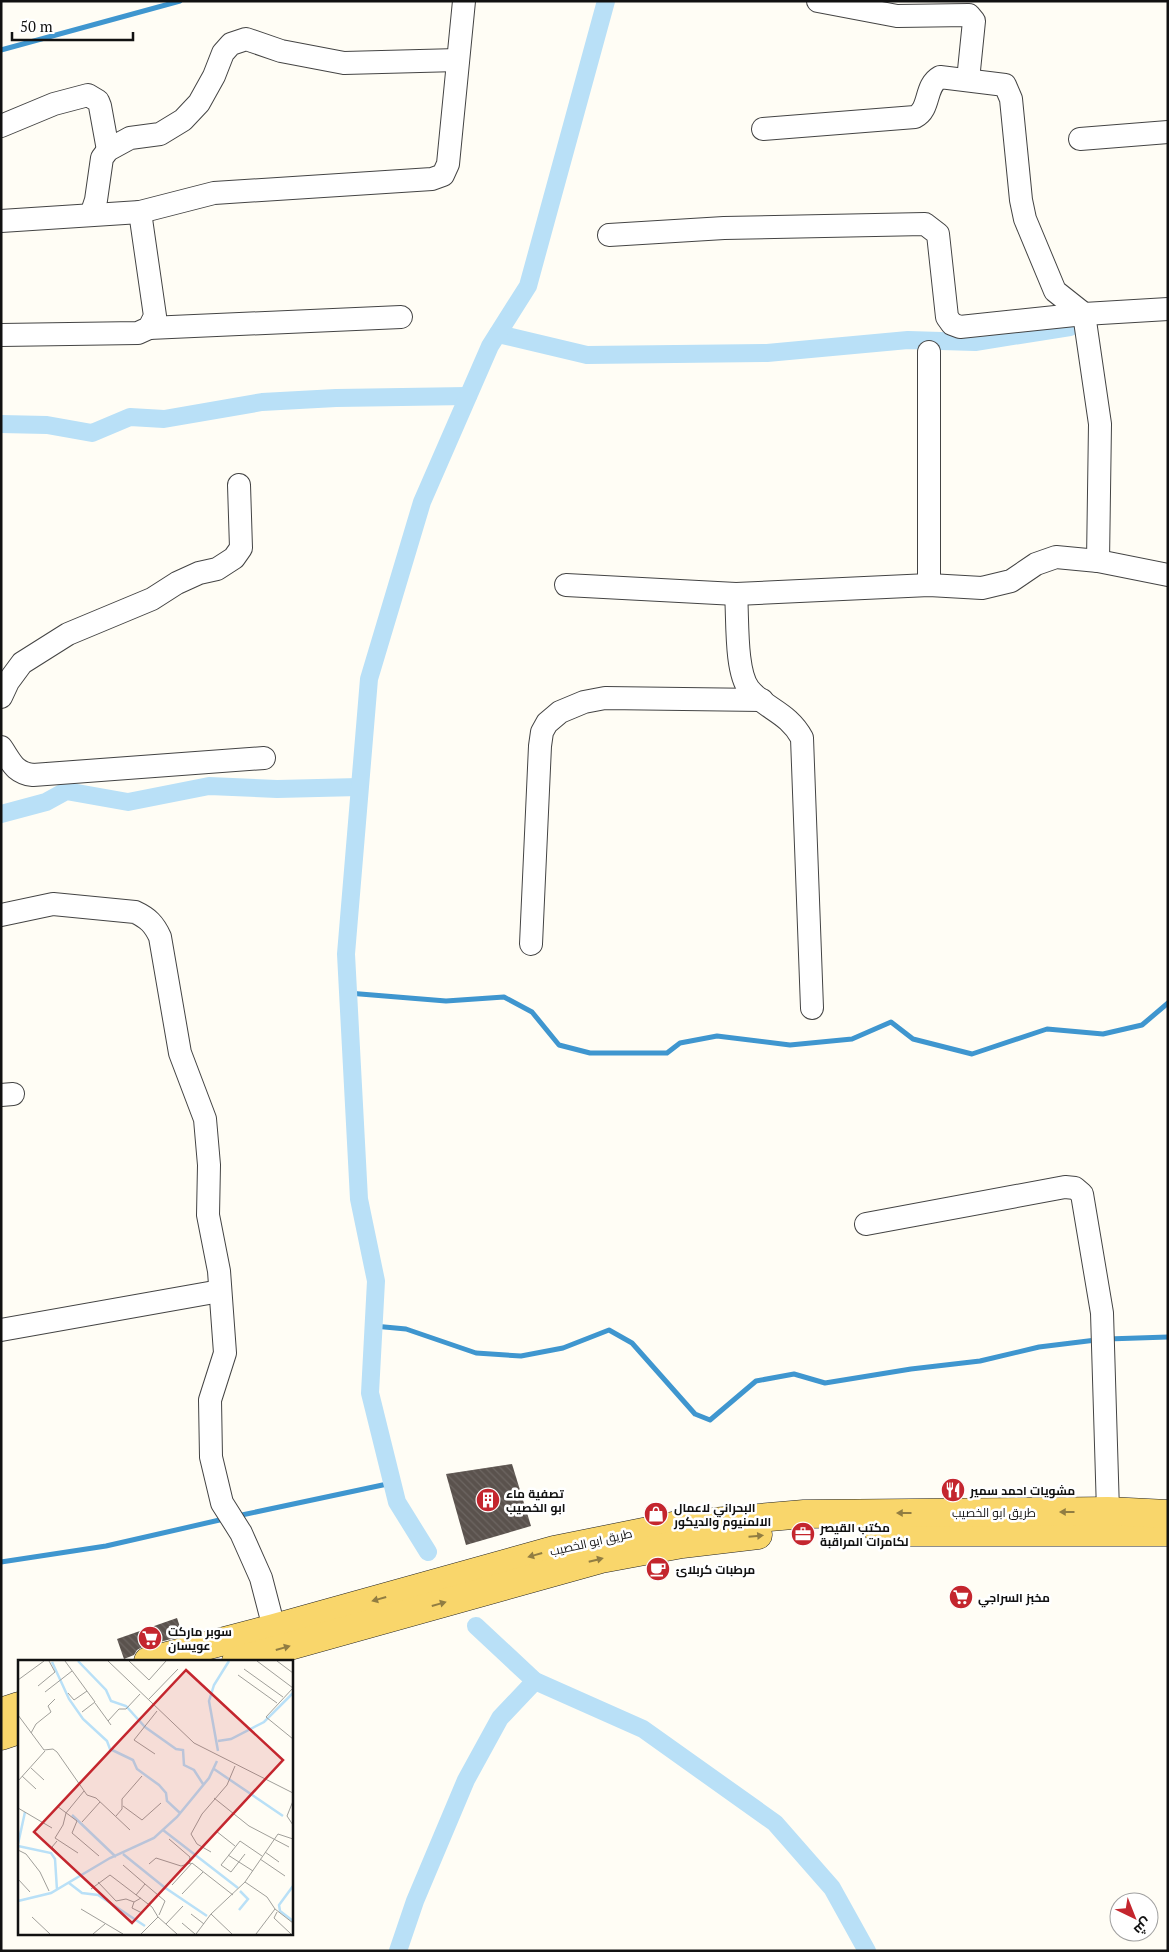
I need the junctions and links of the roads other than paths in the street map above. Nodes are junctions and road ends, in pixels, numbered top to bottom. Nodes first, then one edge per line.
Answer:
1 (464, 1) edge
2 (818, 1) edge
3 (458, 60) junction
4 (968, 80) junction
5 (1, 126) edge
6 (763, 129) dead end
7 (1168, 132) edge
8 (1080, 140) dead end
9 (108, 150) junction
10 (140, 212) junction
11 (91, 215) junction
12 (1, 221) edge
13 (609, 235) dead end
14 (1168, 309) edge
15 (1084, 314) junction
16 (401, 317) dead end
17 (149, 328) junction
18 (1, 335) edge
19 (929, 352) dead end
20 (239, 485) dead end
21 (1098, 561) junction
22 (1168, 574) edge
23 (930, 585) junction
24 (566, 586) dead end
25 (736, 594) junction
26 (1, 697) edge
27 (762, 700) junction
28 (1, 746) edge
29 (264, 758) dead end
30 (1, 915) edge
31 (531, 944) dead end
32 (812, 1008) dead end
33 (866, 1224) dead end
34 (220, 1291) junction
35 (1, 1330) edge
36 (1108, 1511) junction
37 (1168, 1514) edge
38 (1168, 1532) edge
39 (274, 1628) junction
40 (150, 1660) edge
41 (240, 1660) edge
42 (18, 1706) edge
43 (1, 1712) edge
44 (18, 1730) edge
45 (1, 1736) edge

1 - 3 street
2 - 4 street
3 - 9 street
3 - 10 street
4 - 6 street
4 - 15 street
5 - 9 street
7 - 8 street
9 - 11 street
10 - 11 street
10 - 17 street
11 - 12 street
13 - 15 street
14 - 15 street
15 - 21 street
16 - 17 street
17 - 18 street
19 - 23 street
20 - 26 street
21 - 22 street
21 - 23 street
23 - 25 street
24 - 25 street
25 - 27 street
27 - 31 street
27 - 32 street
28 - 29 street
30 - 34 street
33 - 36 street
34 - 35 street
34 - 39 street
36 - 37 main road, طريق ابو الخصيب
36 -> 39 main road, طريق ابو الخصيب
41 -> 38 main road, طريق ابو الخصيب
39 - 40 main road, طريق ابو الخصيب
42 - 43 main road
44 - 45 main road

